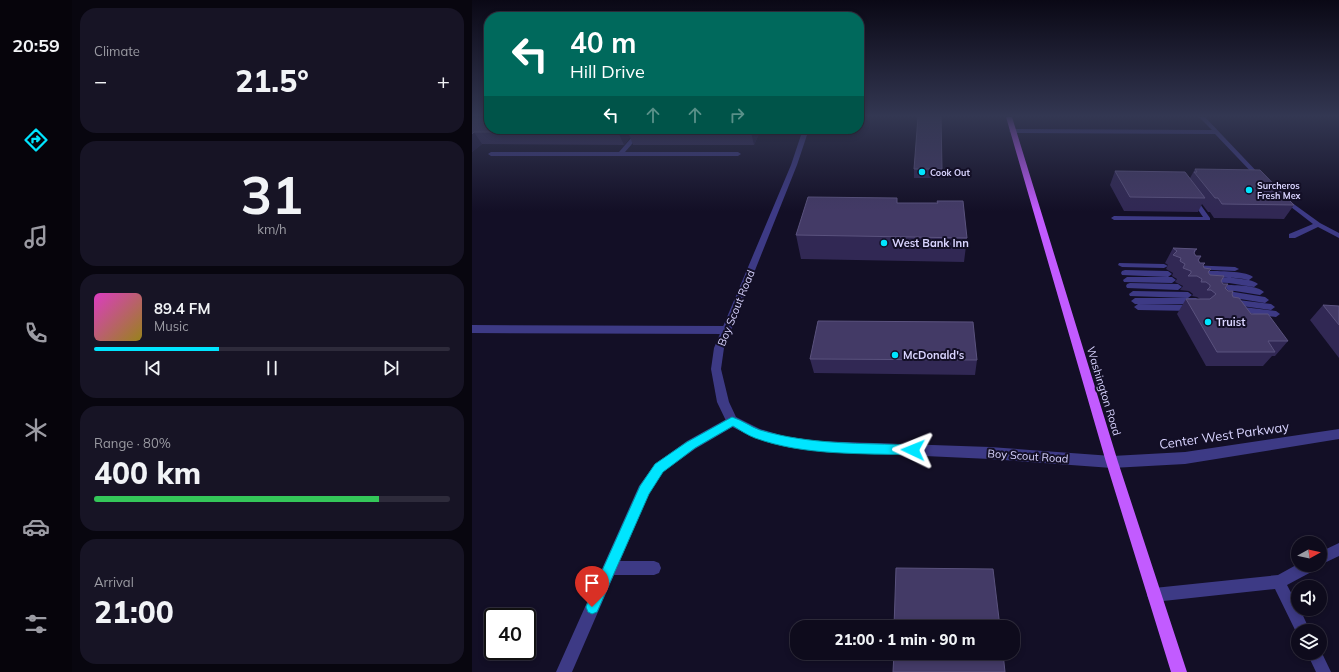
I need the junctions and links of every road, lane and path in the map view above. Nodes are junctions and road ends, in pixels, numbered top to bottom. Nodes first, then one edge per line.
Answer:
1 (626, 148) edge
2 (799, 148) edge
3 (1017, 148) edge
4 (1231, 148) edge
5 (491, 154) dead end
6 (738, 154) dead end
7 (620, 155) junction
8 (1265, 184) edge
9 (1276, 192) edge
10 (1190, 194) edge
11 (1114, 218) dead end
12 (1318, 224) junction
13 (1292, 236) dead end
14 (1339, 236) edge
15 (1247, 274) dead end
16 (1198, 277) junction
17 (1254, 284) dead end
18 (1130, 287) junction
19 (1178, 287) dead end
20 (1260, 292) dead end
21 (1188, 295) dead end
22 (1265, 300) dead end
23 (1199, 305) edge
24 (1273, 311) dead end
25 (472, 329) edge
26 (727, 330) junction
27 (732, 421) junction
28 (1339, 434) edge
29 (1112, 462) junction
30 (1339, 549) edge
31 (1327, 556) edge
32 (610, 568) junction
33 (654, 568) dead end
34 (1297, 572) edge
35 (1279, 582) junction
36 (1154, 595) junction
37 (1300, 624) edge
38 (1318, 660) edge
39 (564, 672) edge
40 (1179, 672) edge
41 (1324, 672) edge

1 - 7 lane
2 - 26 street, Boy Scout Road
3 - 29 main road, Washington Road
4 - 8 lane
5 - 7 lane
6 - 7 lane
9 - 12 lane
10 - 11 lane
12 - 13 lane
12 - 14 lane
15 - 16 lane
16 - 17 lane
16 - 20 lane
18 - 18 lane
18 - 19 lane
18 - 21 lane
18 - 23 lane
22 - 24 lane
25 - 26 street
26 - 27 street, Boy Scout Road
27 - 29 street, Boy Scout Road
27 - 32 street
28 - 29 street, Center West Parkway
29 - 36 main road, Washington Road
30 - 31 lane
32 - 33 lane
32 - 39 street
34 - 35 lane
35 - 36 lane
35 - 37 lane
36 - 40 main road, Washington Road
38 - 41 lane

